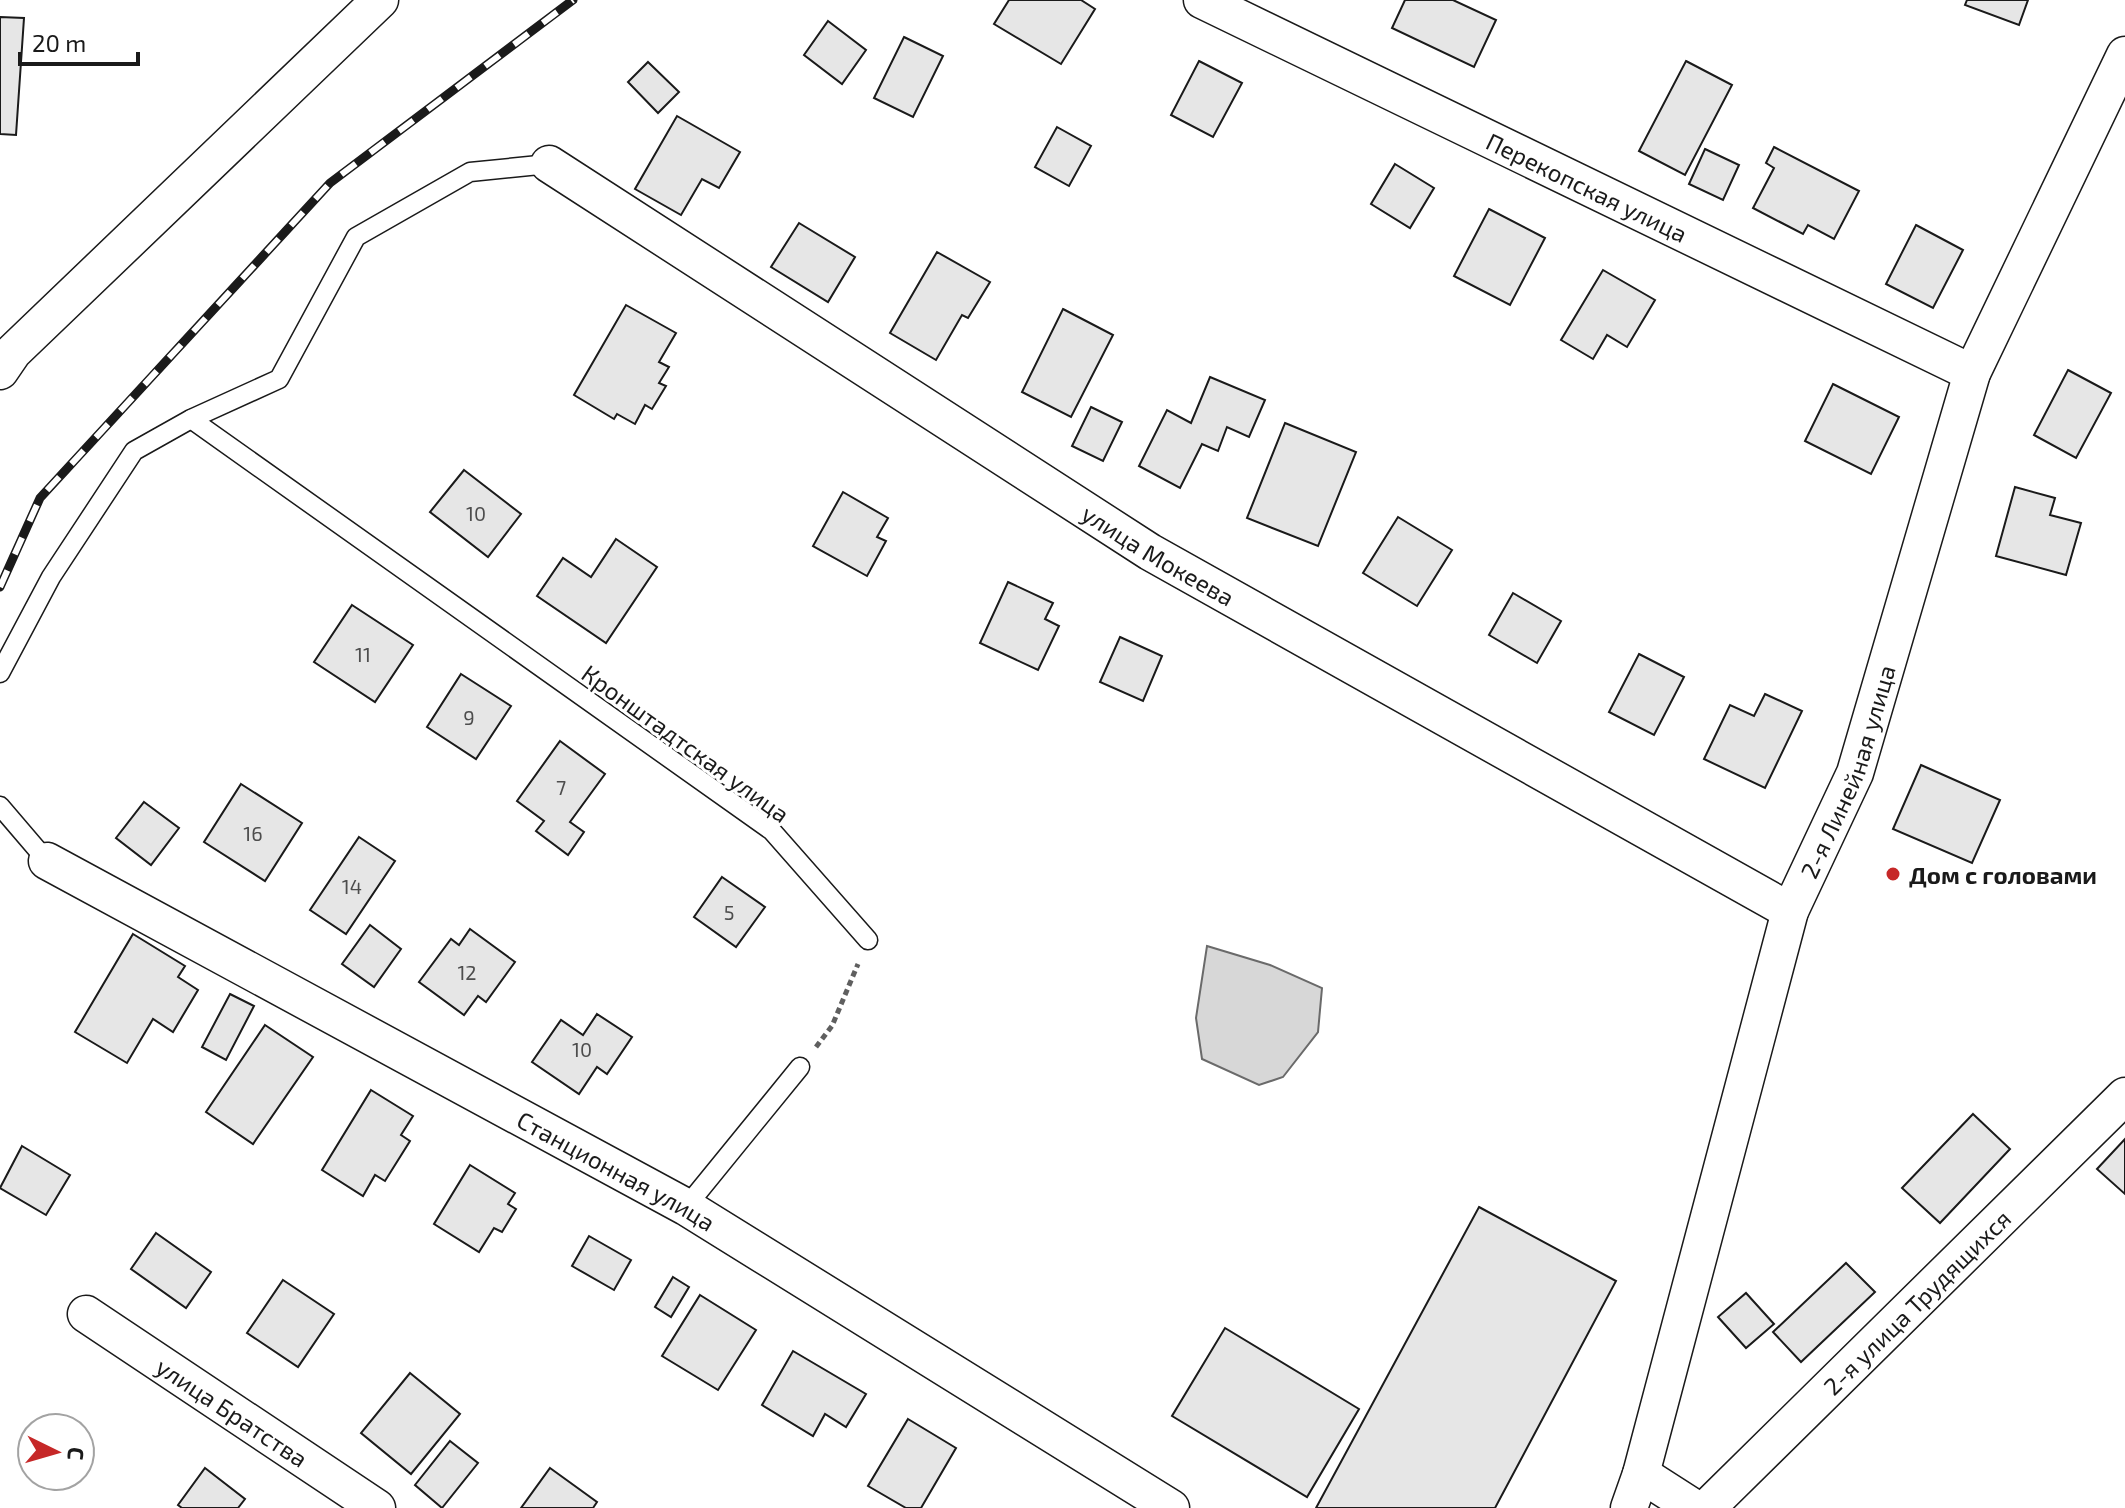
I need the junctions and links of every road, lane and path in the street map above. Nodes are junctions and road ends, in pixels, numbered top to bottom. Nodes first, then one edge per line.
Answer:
1 (380, 0) edge
2 (1202, 0) edge
3 (2123, 65) edge
4 (549, 164) joint
5 (0, 371) edge
6 (1972, 373) junction
7 (191, 419) junction
8 (0, 673) edge
9 (0, 806) edge
10 (47, 861) joint
11 (1790, 911) junction
12 (868, 940) joint
13 (800, 1067) joint
14 (2125, 1096) edge
15 (686, 1207) junction
16 (86, 1314) dead end
17 (1641, 1474) junction
18 (377, 1508) edge
19 (1171, 1508) edge
20 (1629, 1508) edge
21 (1694, 1508) edge
22 (1707, 1508) edge

1 - 5 street
2 - 6 street, Перекопская улица
3 - 6 street, 2-я Линейная улица
4 - 7 lane
4 - 11 street, улица Мокеева
6 - 11 street, 2-я Линейная улица
7 - 8 lane
7 - 12 lane, Кронштадтская улица
9 - 10 lane
10 - 15 street, Станционная улица
11 - 17 street, 2-я Линейная улица
12 - 13 path
13 - 15 lane
14 - 22 street, 2-я улица Трудящихся
15 - 19 street, Станционная улица
16 - 18 street, улица Братства
17 - 20 street, 2-я Линейная улица
17 - 21 street

